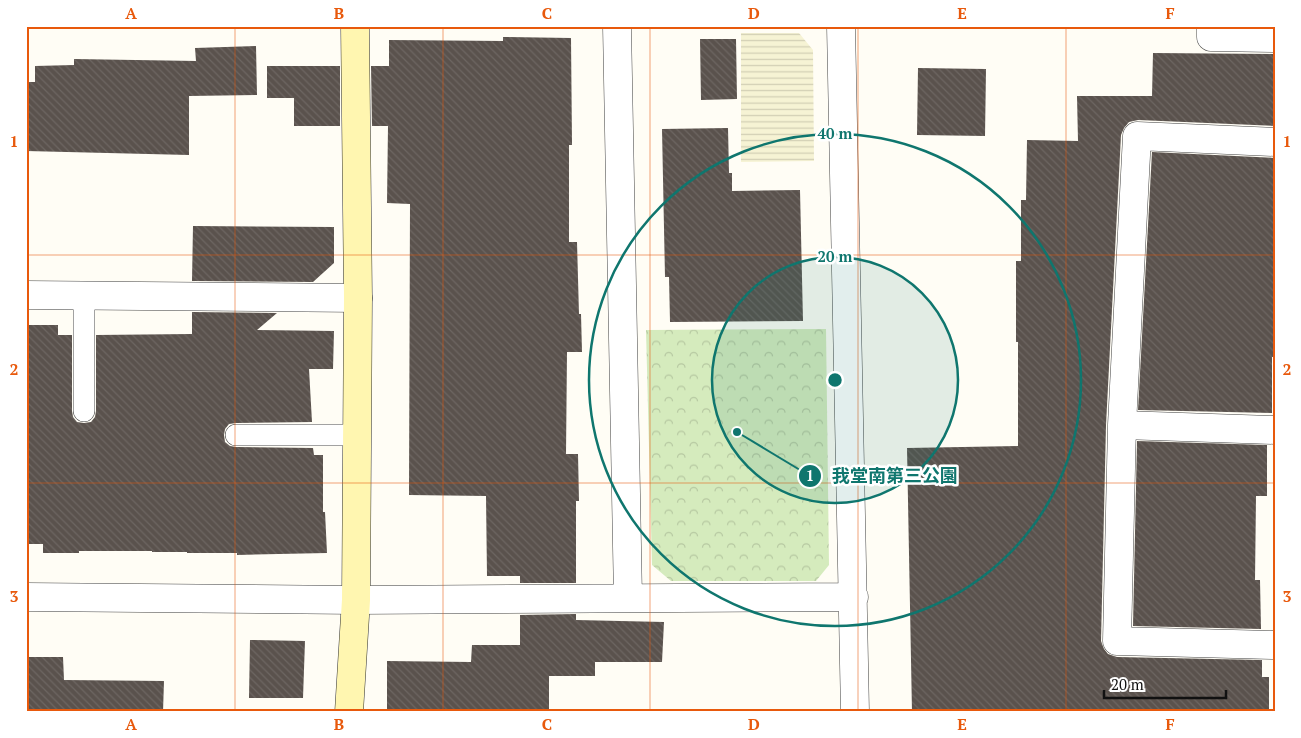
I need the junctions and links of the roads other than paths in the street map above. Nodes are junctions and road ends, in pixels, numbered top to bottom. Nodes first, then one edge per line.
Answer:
1 (356, 26) edge
2 (617, 26) edge
3 (841, 26) edge
4 (1211, 26) edge
5 (1275, 38) edge
6 (1275, 142) edge
7 (26, 295) edge
8 (84, 296) junction
9 (358, 298) junction
10 (84, 411) dead end
11 (1122, 425) junction
12 (1275, 430) edge
13 (236, 435) dead end
14 (357, 435) junction
15 (26, 597) edge
16 (854, 597) junction
17 (628, 598) junction
18 (356, 600) junction
19 (1275, 645) edge
20 (349, 712) edge
21 (856, 712) edge

1 - 9 street
2 - 17 street
3 - 16 street
4 - 5 street
6 - 11 street
7 - 8 street
8 - 9 street
8 - 10 lane
9 - 14 street
11 - 12 street
11 - 19 street
13 - 14 lane
14 - 18 street
15 - 18 street
16 - 17 street
16 - 21 street
17 - 18 street
18 - 20 street

